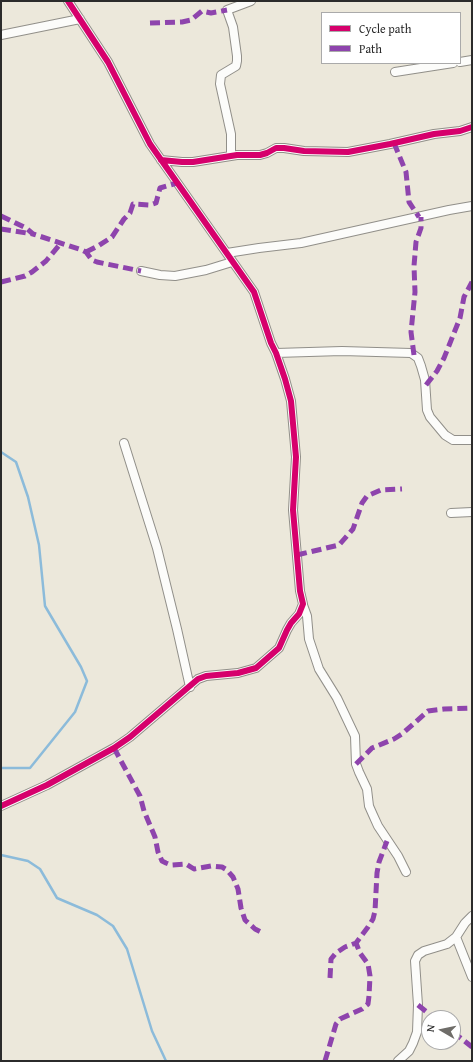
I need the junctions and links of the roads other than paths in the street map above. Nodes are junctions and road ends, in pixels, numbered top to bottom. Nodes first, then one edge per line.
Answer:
1 (68, 1) edge
2 (251, 1) edge
3 (80, 19) junction
4 (1, 35) edge
5 (472, 60) edge
6 (461, 62) edge
7 (447, 64) edge
8 (395, 72) dead end
9 (472, 127) edge
10 (231, 156) junction
11 (161, 160) junction
12 (472, 206) edge
13 (227, 253) junction
14 (232, 262) junction
15 (141, 271) dead end
16 (276, 353) junction
17 (472, 440) edge
18 (124, 443) dead end
19 (472, 512) edge
20 (451, 513) dead end
21 (303, 605) junction
22 (190, 687) junction
23 (1, 806) edge
24 (406, 872) dead end
25 (472, 916) edge
26 (456, 937) junction
27 (472, 977) edge
28 (398, 1061) edge

1 - 3 street
2 - 10 street
3 - 4 street
3 - 11 street
5 - 6 street
7 - 8 street
9 - 10 street
10 - 11 street
11 - 13 street
12 - 13 street
13 - 14 street
14 - 15 street
14 - 16 street
16 - 17 street
16 - 21 street
18 - 22 street
19 - 20 street
21 - 22 street
21 - 24 street
22 - 23 street
25 - 26 street
26 - 27 street
26 - 28 street

